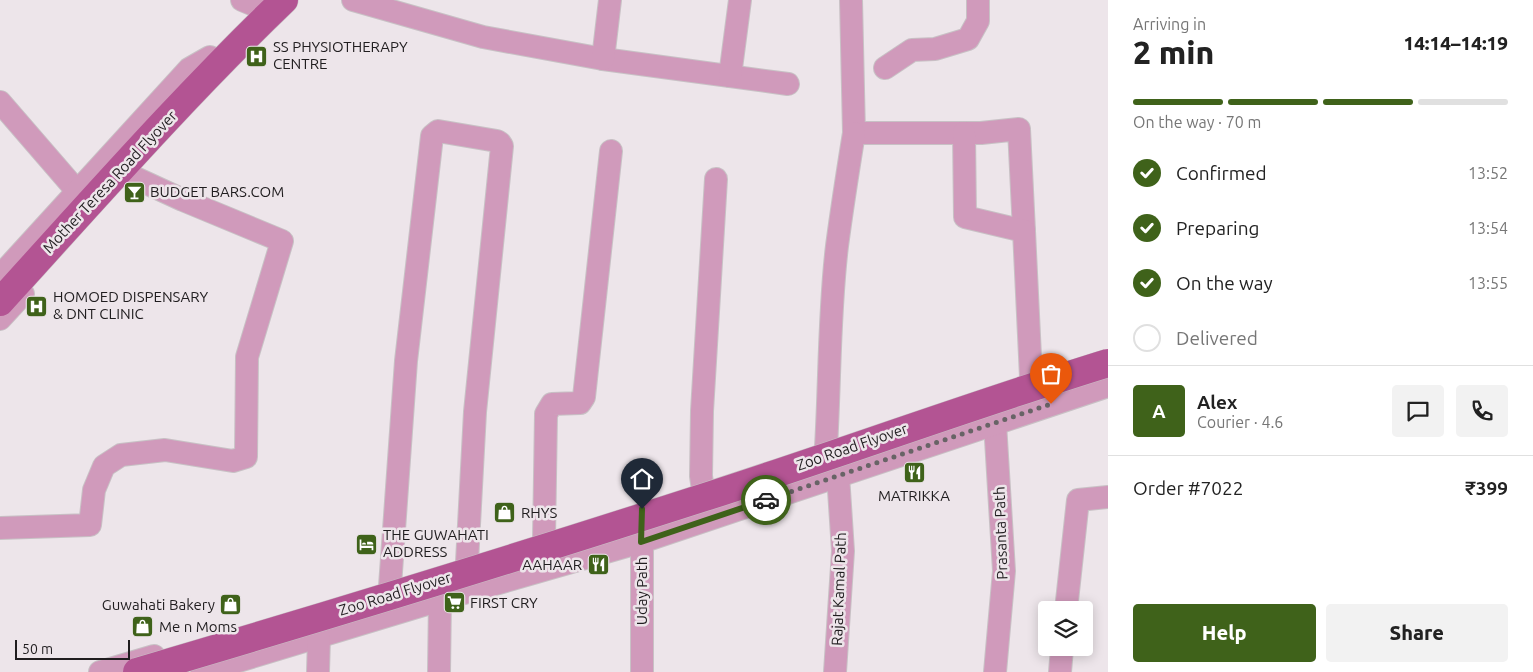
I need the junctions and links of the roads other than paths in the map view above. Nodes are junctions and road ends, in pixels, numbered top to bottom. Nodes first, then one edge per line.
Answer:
1 (353, 0) edge
2 (610, 0) edge
3 (740, 0) edge
4 (851, 0) edge
5 (978, 0) edge
6 (261, 4) edge
7 (216, 60) junction
8 (602, 60) junction
9 (885, 68) dead end
10 (730, 76) junction
11 (788, 84) dead end
12 (189, 90) junction
13 (0, 102) edge
14 (854, 133) junction
15 (964, 133) junction
16 (611, 151) dead end
17 (131, 176) junction
18 (716, 179) dead end
19 (77, 191) junction
20 (1024, 231) junction
21 (0, 276) edge
22 (0, 289) edge
23 (0, 302) edge
24 (0, 319) edge
25 (1108, 353) edge
26 (1108, 363) edge
27 (1032, 377) junction
28 (1108, 377) edge
29 (1108, 386) edge
30 (995, 423) junction
31 (826, 447) junction
32 (838, 476) junction
33 (703, 490) junction
34 (1108, 496) edge
35 (642, 509) junction
36 (0, 528) edge
37 (544, 539) junction
38 (641, 542) junction
39 (466, 562) junction
40 (390, 586) junction
41 (440, 600) junction
42 (1067, 601) edge
43 (319, 637) junction
44 (1061, 656) edge
45 (211, 671) edge
46 (100, 672) edge
47 (137, 672) edge
48 (176, 672) edge
49 (318, 672) edge
50 (439, 672) edge
51 (642, 672) edge
52 (834, 672) edge
53 (995, 672) edge
54 (1060, 672) edge

1 - 8 street
2 - 8 street
3 - 10 street
4 - 14 street
5 - 9 street
6 - 7 main road, Mother Teresa Road Flyover
7 - 12 main road, Mother Teresa Road Flyover
7 - 17 street
7 - 19 street
8 - 10 street
10 - 11 street
12 - 22 main road, Mother Teresa Road Flyover
12 - 23 main road, Mother Teresa Road Flyover
13 - 19 street
14 - 15 street
14 - 31 street
15 - 20 street
15 - 20 street
16 - 37 street
17 - 24 street
17 - 36 street
18 - 33 street
19 - 21 street
20 - 27 street
25 - 27 street
26 - 47 main road, Zoo Road Flyover, bridge
27 - 31 street
28 - 48 main road, Zoo Road Flyover
29 - 30 street
30 - 32 street
30 - 53 street, Prasanta Path
31 - 33 street
32 - 38 street
32 - 52 street, Rajat Kamal Path
33 - 35 street
34 - 42 street
35 - 37 street
35 - 38 street, Uday Path
37 - 39 street
38 - 41 street
38 - 51 street, Uday Path
39 - 40 street
39 - 40 street
40 - 46 street
41 - 43 street
41 - 50 street
43 - 45 street
43 - 49 street
44 - 54 street

